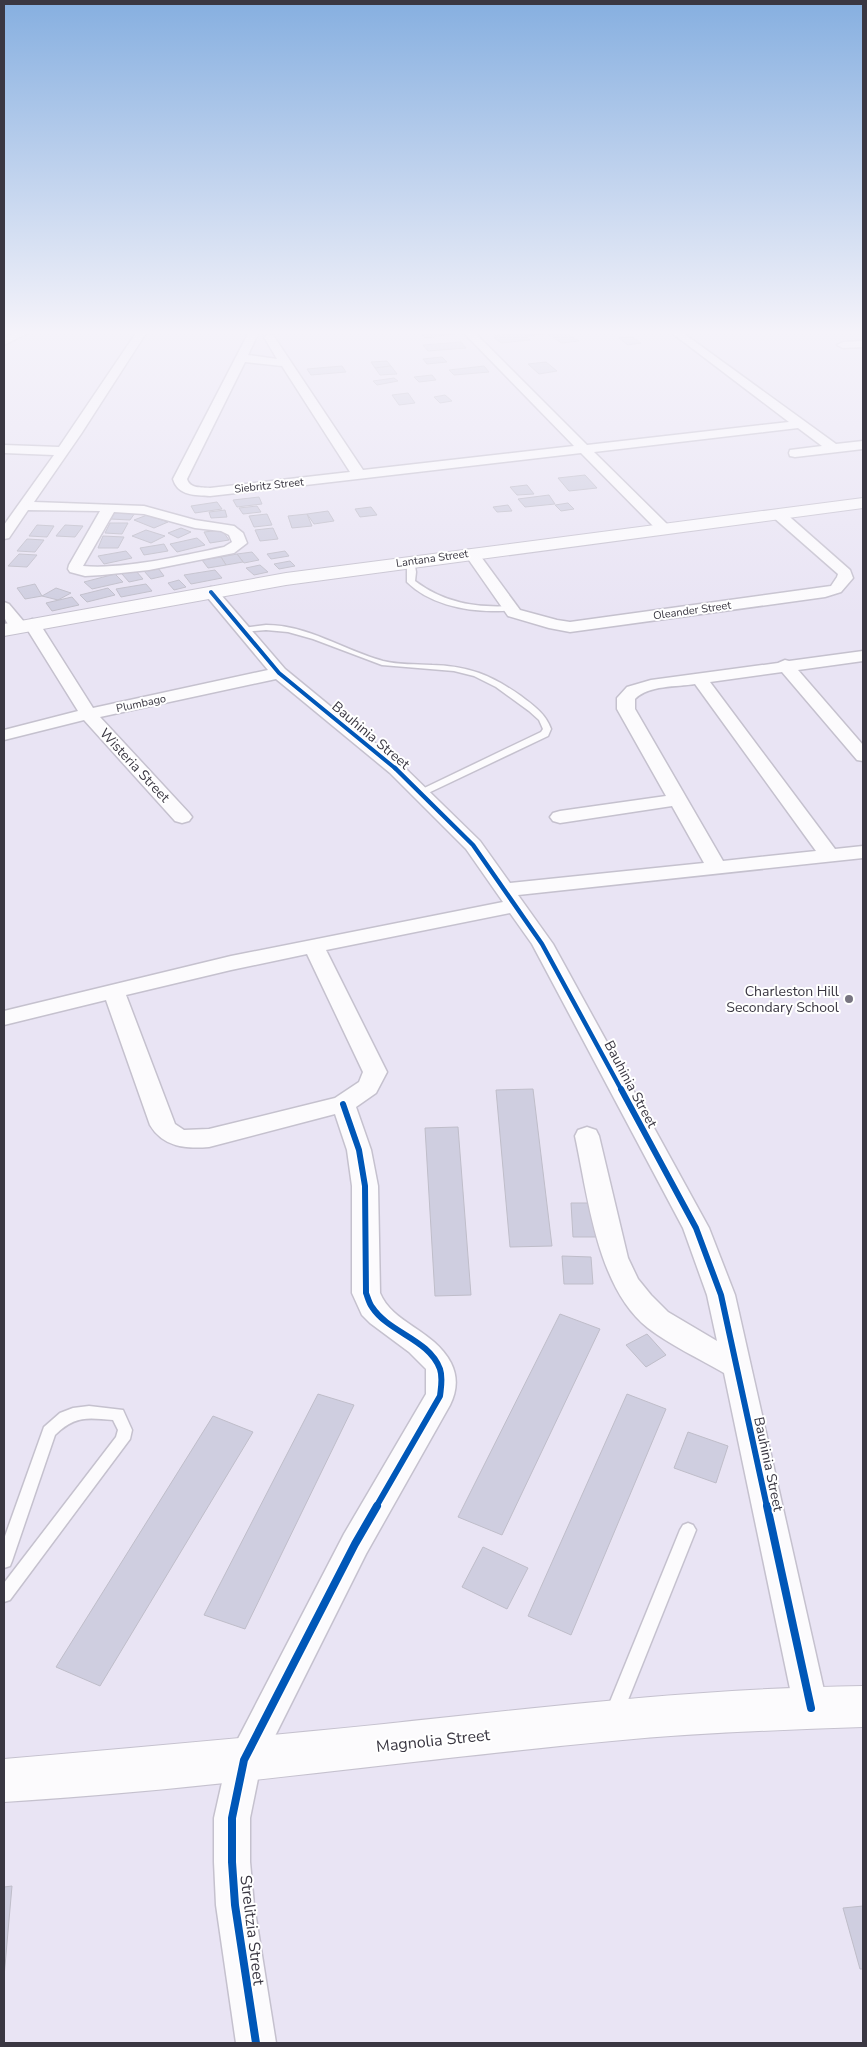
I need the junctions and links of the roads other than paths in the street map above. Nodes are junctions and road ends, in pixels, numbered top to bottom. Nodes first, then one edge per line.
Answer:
1 (79, 426) edge
2 (207, 426) edge
3 (326, 426) edge
4 (562, 426) edge
5 (788, 426) edge
6 (803, 426) edge
7 (863, 445) edge
8 (833, 448) junction
9 (4, 449) edge
10 (63, 450) junction
11 (586, 450) junction
12 (794, 453) dead end
13 (358, 475) junction
14 (863, 503) edge
15 (24, 506) junction
16 (109, 508) junction
17 (778, 514) junction
18 (664, 528) junction
19 (4, 535) edge
20 (471, 553) junction
21 (410, 561) junction
22 (211, 592) junction
23 (4, 607) edge
24 (511, 608) junction
25 (19, 627) edge
26 (243, 630) junction
27 (863, 656) edge
28 (785, 665) junction
29 (278, 673) junction
30 (699, 678) junction
31 (88, 714) junction
32 (4, 735) edge
33 (863, 756) edge
34 (421, 793) junction
35 (678, 800) junction
36 (182, 816) dead end
37 (560, 817) dead end
38 (863, 852) edge
39 (830, 856) junction
40 (717, 868) junction
41 (510, 898) junction
42 (314, 947) junction
43 (114, 992) junction
44 (4, 1018) edge
45 (343, 1104) junction
46 (587, 1136) dead end
47 (736, 1366) junction
48 (688, 1530) dead end
49 (4, 1561) edge
50 (4, 1595) edge
51 (863, 1706) edge
52 (811, 1708) junction
53 (612, 1720) junction
54 (244, 1760) junction
55 (4, 1781) edge
56 (256, 2043) edge

1 - 10 street
2 - 13 street, Siebritz Street
3 - 13 street
4 - 11 street
5 - 11 street, Siebritz Street
6 - 8 street
7 - 8 street
8 - 12 street
9 - 10 street
10 - 15 street
11 - 13 street, Siebritz Street
11 - 18 street
14 - 17 street, Lantana Street
15 - 16 street
15 - 19 street
16 - 16 street
17 - 18 street, Lantana Street
17 - 24 street, Oleander Street
18 - 20 street, Lantana Street
20 - 21 street, Lantana Street
20 - 24 street, Oleander Street
21 - 22 street, Lantana Street
21 - 24 lane
22 - 25 street, Lantana Street
22 - 26 street, Bauhinia Street
23 - 25 street, Wisteria Street
25 - 31 street, Wisteria Street
26 - 29 street, Bauhinia Street
26 - 34 lane
27 - 28 street
28 - 30 street
28 - 33 street
29 - 31 street, Plumbago
29 - 34 street, Bauhinia Street
30 - 35 street
30 - 39 street
31 - 32 street, Plumbago
31 - 36 street, Wisteria Street
34 - 41 street, Bauhinia Street
35 - 37 street
35 - 40 street
38 - 39 street
39 - 40 street
40 - 41 street
41 - 42 street
41 - 47 street, Bauhinia Street
42 - 43 street
42 - 45 street
43 - 44 street
43 - 45 street
45 - 54 street, Strelitzia Street
46 - 47 street
47 - 52 street, Bauhinia Street
48 - 53 lane
49 - 50 lane
51 - 52 street, Magnolia Street
52 - 53 street, Magnolia Street
53 - 54 street, Magnolia Street
54 - 55 street, Magnolia Street
54 - 56 street, Strelitzia Street

